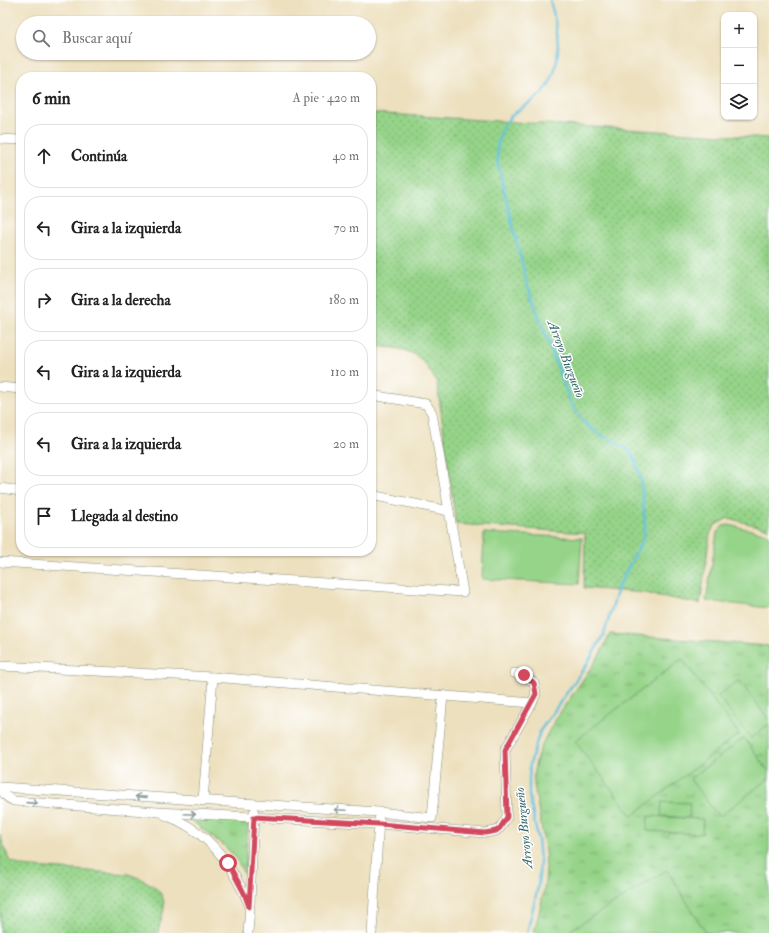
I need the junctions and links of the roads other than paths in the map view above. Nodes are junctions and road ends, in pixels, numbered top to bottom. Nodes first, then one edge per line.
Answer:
1 (0, 139) edge
2 (16, 140) edge
3 (0, 387) edge
4 (16, 389) edge
5 (376, 396) edge
6 (0, 488) edge
7 (16, 490) edge
8 (376, 496) edge
9 (449, 511) junction
10 (0, 562) edge
11 (0, 666) edge
12 (514, 673) dead end
13 (213, 677) junction
14 (443, 695) junction
15 (532, 703) junction
16 (203, 801) junction
17 (254, 805) junction
18 (158, 812) junction
19 (379, 812) junction
20 (254, 817) junction
21 (379, 824) junction
22 (249, 907) junction
23 (248, 933) edge
24 (372, 933) edge

1 - 2 street
3 - 4 street
5 - 9 street
6 - 7 street
8 - 9 street
9 - 10 street
11 - 13 street
12 - 15 street
13 - 14 street
13 - 16 street
14 - 15 street
14 - 19 street
15 - 21 street
16 - 17 street
16 -> 18 street
19 -> 17 street
17 - 20 street
18 -> 20 street
18 - 22 street
19 - 21 street
20 - 21 street
20 - 22 street
21 - 24 street
22 - 23 street

